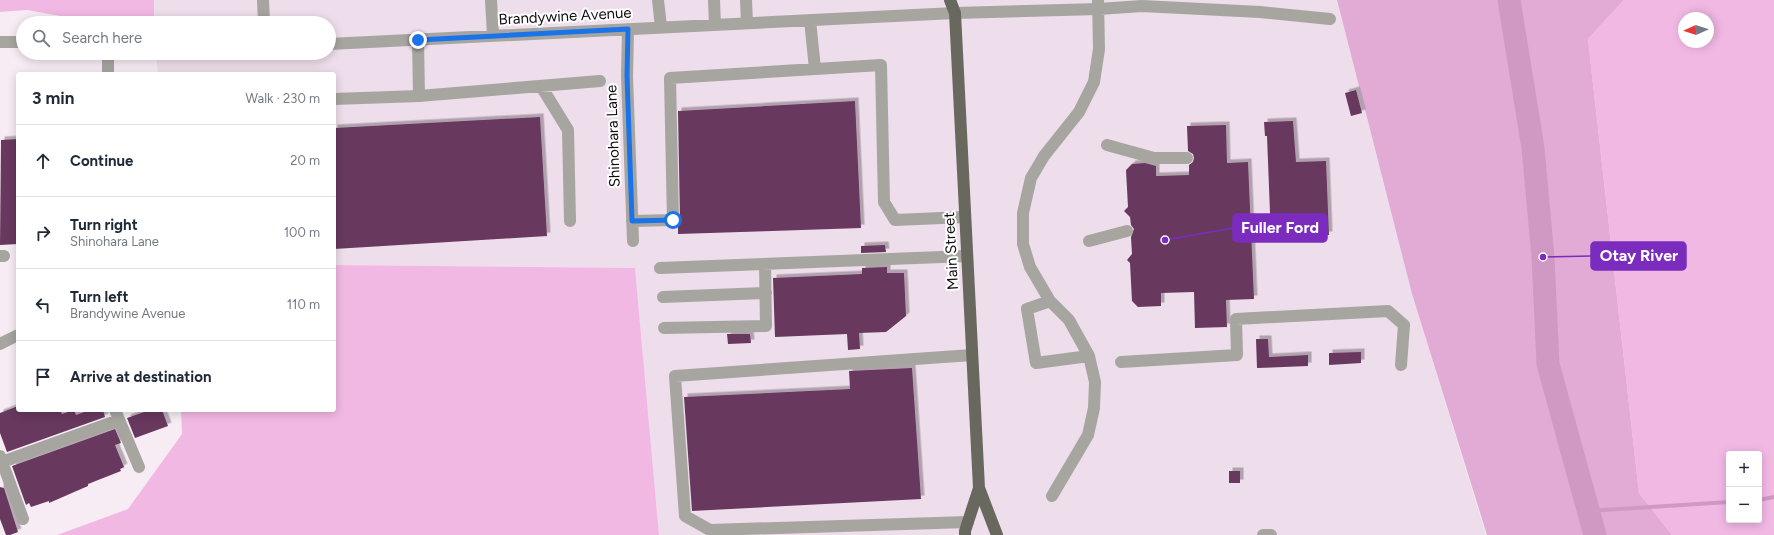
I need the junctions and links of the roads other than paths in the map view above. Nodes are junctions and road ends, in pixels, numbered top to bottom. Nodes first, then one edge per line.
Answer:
1 (263, 0) edge
2 (491, 0) edge
3 (658, 0) edge
4 (714, 0) edge
5 (746, 0) edge
6 (950, 0) edge
7 (959, 0) edge
8 (1098, 4) edge
9 (955, 12) junction
10 (264, 16) edge
11 (1330, 19) dead end
12 (810, 20) junction
13 (747, 23) junction
14 (715, 25) junction
15 (660, 27) junction
16 (628, 29) junction
17 (493, 36) junction
18 (418, 40) junction
19 (0, 42) edge
20 (16, 42) edge
21 (336, 44) edge
22 (108, 60) edge
23 (815, 69) junction
24 (108, 72) edge
25 (600, 81) dead end
26 (541, 86) junction
27 (419, 96) junction
28 (336, 99) edge
29 (1107, 145) dead end
30 (1187, 158) dead end
31 (965, 217) junction
32 (570, 221) dead end
33 (632, 221) junction
34 (1127, 230) dead end
35 (633, 241) dead end
36 (1090, 242) dead end
37 (967, 256) junction
38 (765, 264) junction
39 (660, 268) dead end
40 (766, 293) junction
41 (663, 297) dead end
42 (1050, 301) junction
43 (664, 328) dead end
44 (16, 337) edge
45 (0, 344) edge
46 (972, 355) junction
47 (1089, 356) junction
48 (1121, 362) dead end
49 (1401, 365) dead end
50 (117, 415) edge
51 (1, 459) edge
52 (139, 467) dead end
53 (979, 488) junction
54 (1052, 496) dead end
55 (23, 519) dead end
56 (968, 522) junction
57 (965, 535) edge
58 (997, 535) edge
59 (1263, 535) edge
60 (1271, 535) edge

1 - 10 street
2 - 17 street
3 - 15 street
4 - 14 street
5 - 13 street
6 - 9 main road, Main Street
7 - 9 main road, Main Street
8 - 9 street, Brandywine Avenue
8 - 11 street, Brandywine Avenue
8 - 42 street
9 - 12 street, Brandywine Avenue
9 - 31 main road, Main Street
12 - 13 street, Brandywine Avenue
12 - 23 street
13 - 14 street, Brandywine Avenue
14 - 15 street, Brandywine Avenue
15 - 16 street, Brandywine Avenue
16 - 17 street, Brandywine Avenue
16 - 33 street, Shinohara Lane
17 - 18 street, Brandywine Avenue
18 - 21 street, Brandywine Avenue
18 - 27 street
19 - 20 street
22 - 24 street
23 - 31 street
23 - 33 street
25 - 26 street
26 - 27 street
26 - 32 street
27 - 28 street
29 - 30 street
31 - 37 main road, Main Street
33 - 35 street, Shinohara Lane
34 - 36 street
37 - 38 street
37 - 46 main road, Main Street
38 - 39 street
38 - 40 street
40 - 41 street
40 - 43 street
42 - 47 street
42 - 47 street
44 - 45 street
46 - 53 main road, Main Street
46 - 56 street
47 - 54 street
48 - 49 street
50 - 51 street
50 - 52 street
51 - 55 street
53 - 56 main road, Main Street
53 - 58 main road, Main Street
56 - 57 main road, Main Street
59 - 60 street

